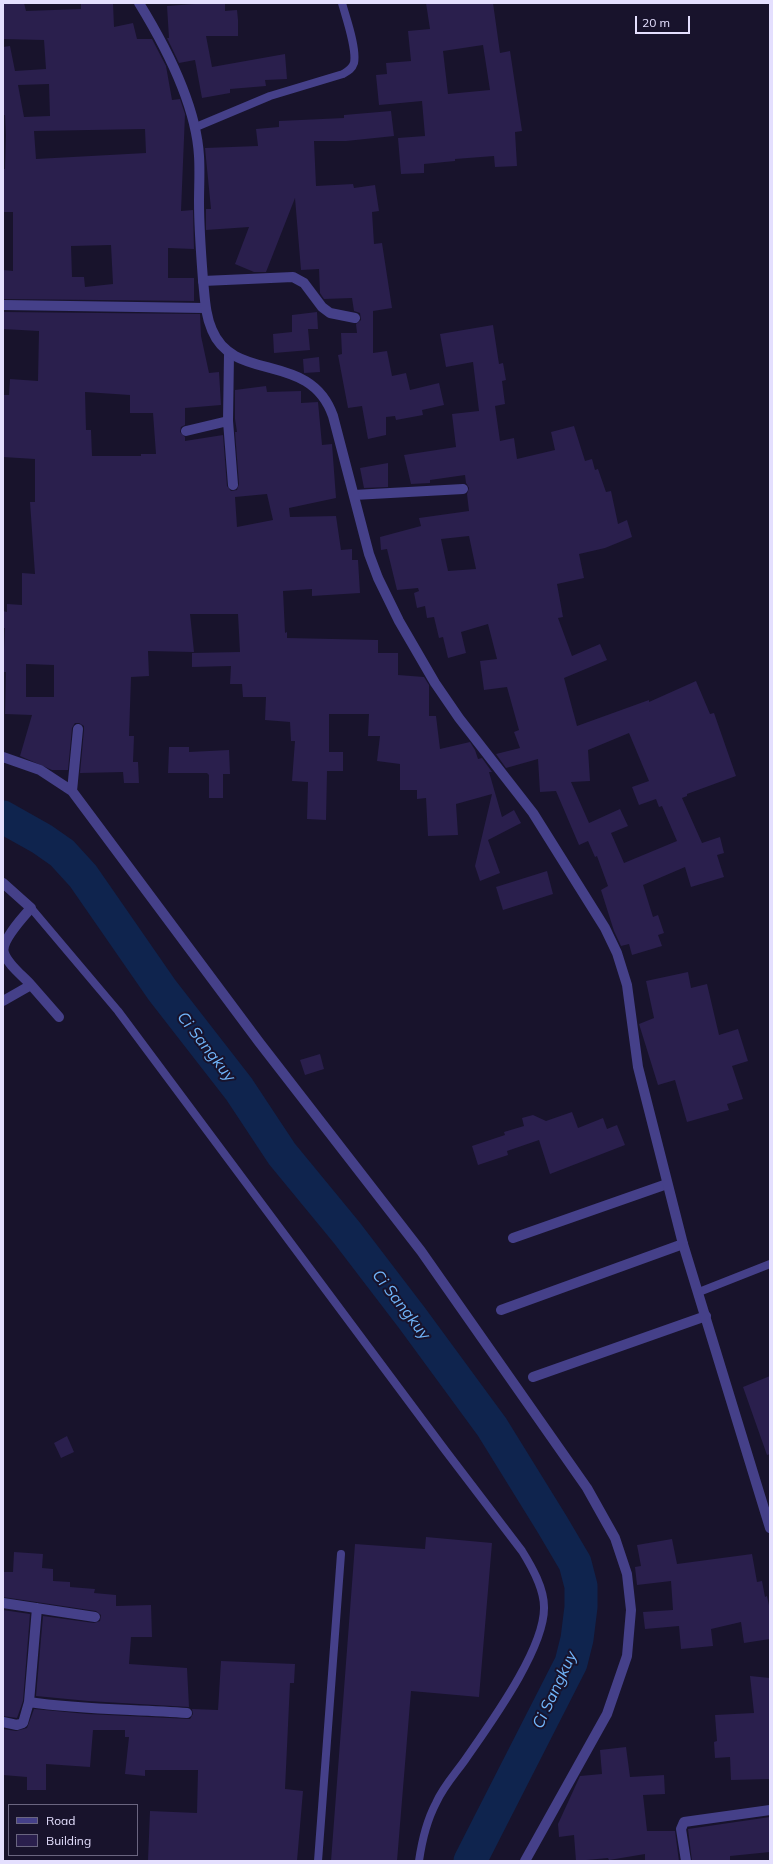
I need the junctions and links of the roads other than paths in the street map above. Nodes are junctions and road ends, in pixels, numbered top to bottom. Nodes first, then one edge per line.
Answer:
1 (139, 3) edge
2 (342, 3) edge
3 (196, 127) junction
4 (204, 281) junction
5 (3, 304) edge
6 (205, 308) junction
7 (355, 318) dead end
8 (229, 354) junction
9 (228, 421) junction
10 (186, 431) dead end
11 (233, 485) dead end
12 (462, 489) dead end
13 (354, 495) junction
14 (78, 729) dead end
15 (3, 757) edge
16 (72, 791) junction
17 (3, 883) edge
18 (31, 908) junction
19 (31, 984) junction
20 (3, 1001) edge
21 (59, 1017) dead end
22 (667, 1184) junction
23 (513, 1238) dead end
24 (683, 1244) junction
25 (770, 1264) edge
26 (699, 1292) junction
27 (501, 1310) dead end
28 (706, 1316) junction
29 (533, 1377) dead end
30 (770, 1528) edge
31 (341, 1554) dead end
32 (3, 1603) edge
33 (37, 1608) junction
34 (95, 1617) dead end
35 (29, 1702) junction
36 (187, 1713) dead end
37 (3, 1722) edge
38 (770, 1810) edge
39 (318, 1861) edge
40 (419, 1861) edge
41 (524, 1861) edge
42 (686, 1861) edge

1 - 3 street
2 - 3 lane
3 - 4 street
4 - 6 street
4 - 7 street
5 - 6 street
6 - 8 street
8 - 9 street
8 - 13 street
9 - 10 street
9 - 11 street
12 - 13 street
13 - 22 street
14 - 16 street
15 - 16 street
16 - 41 street
17 - 18 street
18 - 19 street
18 - 40 lane
19 - 20 street
19 - 21 street
22 - 23 street
22 - 24 street
24 - 26 street
24 - 27 street
25 - 26 lane
26 - 28 street
28 - 29 street
28 - 30 street
31 - 39 lane
32 - 33 street
33 - 34 street
33 - 35 street
35 - 36 street
35 - 37 street
38 - 42 street

